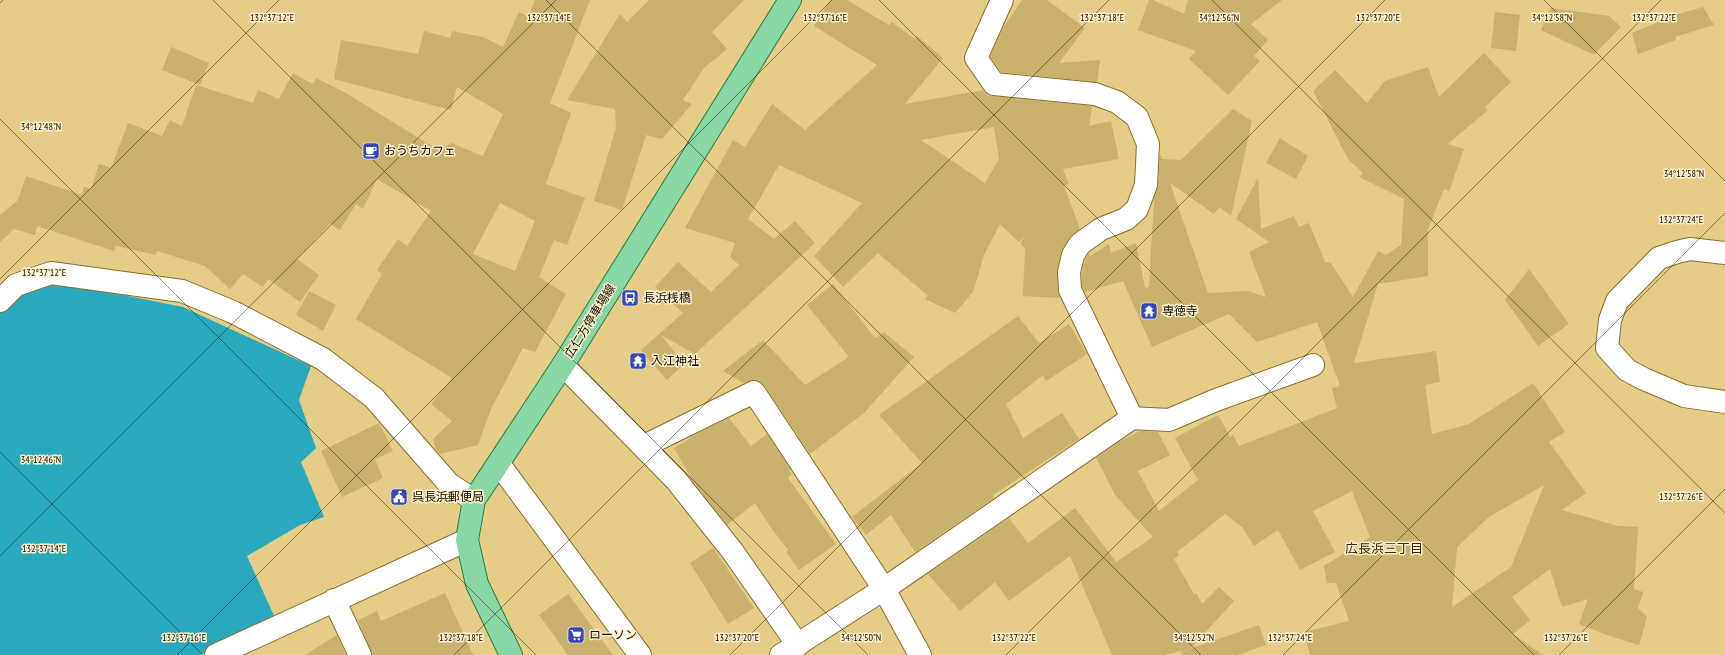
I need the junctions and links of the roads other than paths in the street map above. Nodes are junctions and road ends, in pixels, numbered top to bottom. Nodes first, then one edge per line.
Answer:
1 (790, 0) edge
2 (1002, 0) edge
3 (1725, 253) edge
4 (0, 302) edge
5 (563, 365) junction
6 (1313, 365) dead end
7 (1725, 402) edge
8 (1130, 418) junction
9 (644, 446) junction
10 (499, 464) junction
11 (474, 500) junction
12 (467, 540) junction
13 (884, 589) junction
14 (334, 600) junction
15 (790, 650) edge
16 (224, 653) edge
17 (360, 655) edge
18 (511, 655) edge
19 (640, 655) edge
20 (920, 655) edge

1 - 5 main road, 広仁方停車場線
2 - 8 street
3 - 7 street
4 - 11 street
5 - 9 street
5 - 10 main road, 広仁方停車場線
6 - 8 street
8 - 13 street
9 - 13 street
9 - 15 street
10 - 11 main road, 広仁方停車場線
10 - 19 street
11 - 12 main road, 広仁方停車場線
12 - 14 street
12 - 18 main road, 広仁方停車場線
13 - 15 street
13 - 20 street
14 - 16 street
14 - 17 street

